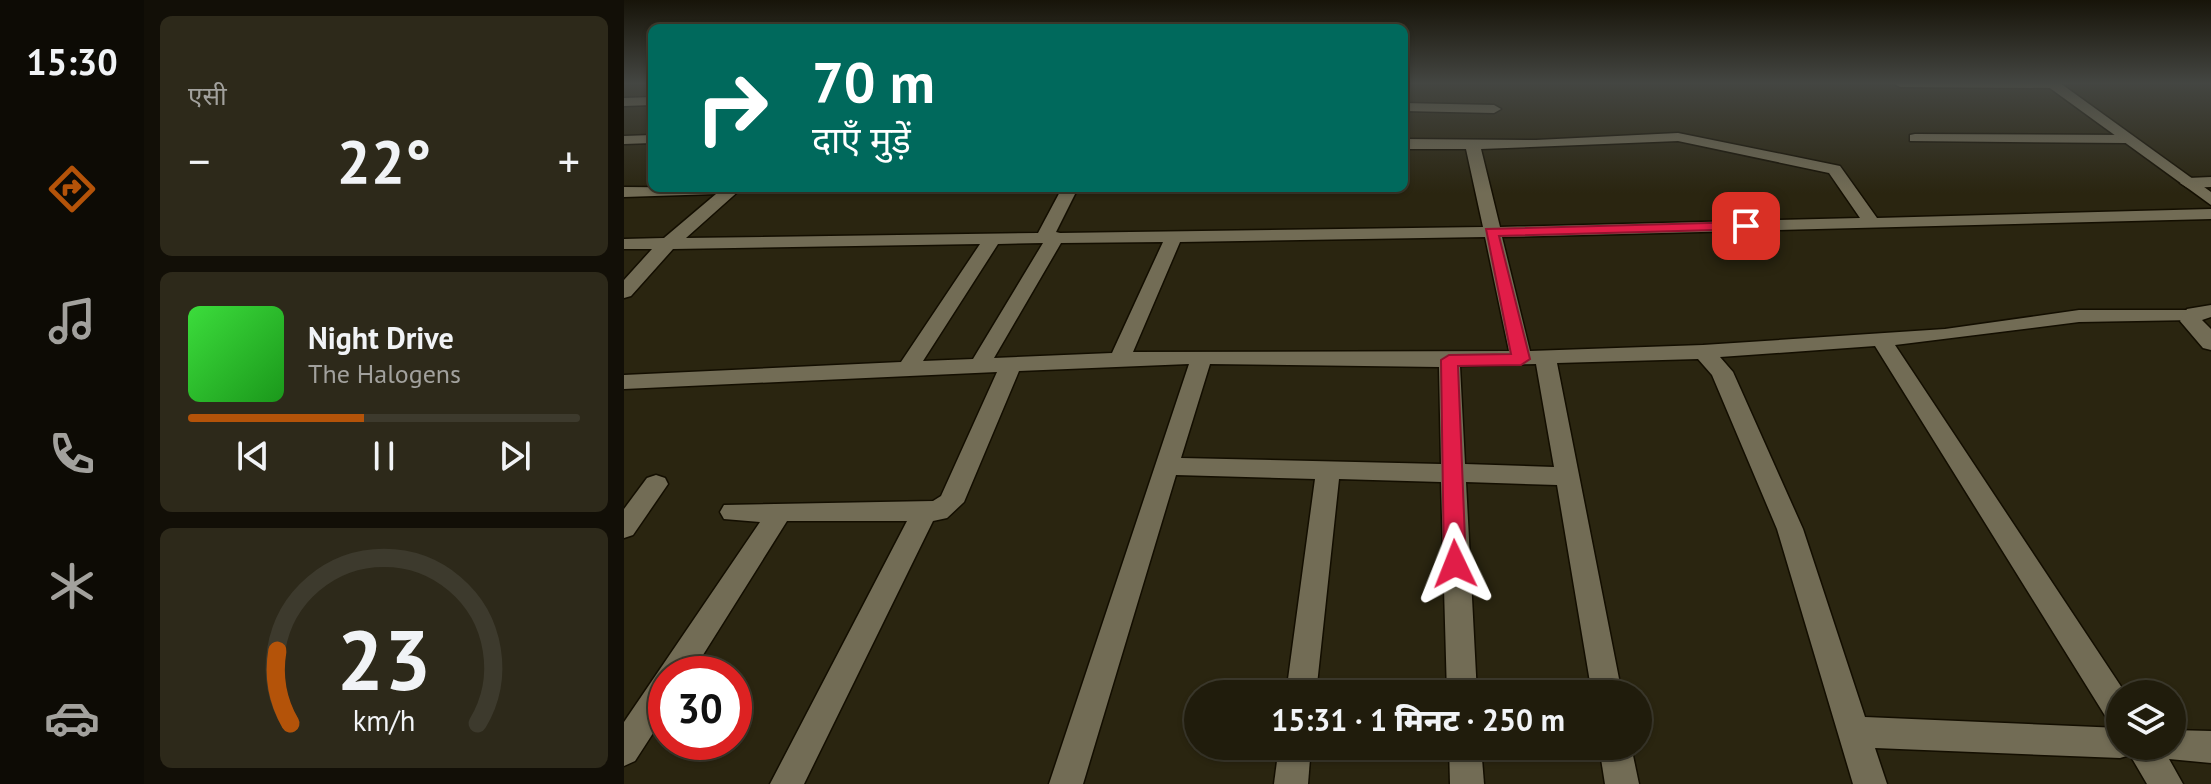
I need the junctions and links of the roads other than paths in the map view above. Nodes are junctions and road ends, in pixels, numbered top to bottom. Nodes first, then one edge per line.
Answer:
1 (2100, 120) edge
2 (1915, 138) dead end
3 (648, 139) edge
4 (2126, 139) junction
5 (624, 140) edge
6 (1408, 144) edge
7 (1473, 146) junction
8 (2211, 182) edge
9 (2188, 183) junction
10 (648, 191) edge
11 (624, 192) edge
12 (728, 192) edge
13 (1068, 192) edge
14 (2211, 200) edge
15 (2211, 214) edge
16 (1872, 223) junction
17 (1491, 232) junction
18 (1174, 236) junction
19 (1050, 237) junction
20 (993, 238) junction
21 (669, 243) junction
22 (624, 244) edge
23 (624, 292) edge
24 (2203, 313) edge
25 (1882, 341) junction
26 (2211, 343) edge
27 (1703, 352) junction
28 (1201, 358) junction
29 (1534, 359) junction
30 (1119, 360) junction
31 (1449, 360) junction
32 (1011, 365) junction
33 (979, 366) junction
34 (907, 369) junction
35 (624, 382) edge
36 (1167, 466) junction
37 (1328, 470) junction
38 (1452, 474) junction
39 (1569, 476) junction
40 (656, 484) dead end
41 (925, 511) junction
42 (733, 512) dead end
43 (780, 512) junction
44 (624, 528) edge
45 (686, 656) edge
46 (1303, 680) edge
47 (1461, 680) edge
48 (1605, 680) edge
49 (2106, 690) edge
50 (648, 713) edge
51 (1852, 732) junction
52 (2106, 742) edge
53 (2186, 746) edge
54 (2211, 747) edge
55 (624, 750) edge
56 (1294, 760) edge
57 (1466, 760) edge
58 (1618, 760) edge
59 (2151, 760) edge
60 (787, 784) edge
61 (1066, 784) edge
62 (1291, 784) edge
63 (1467, 784) edge
64 (1622, 784) edge
65 (1870, 784) edge
66 (2166, 784) edge

1 - 4 street
2 - 4 street
3 - 5 street
4 - 9 street
6 - 7 street
7 - 16 street
7 - 17 street
8 - 9 street
9 - 14 street
10 - 11 street
12 - 21 street
13 - 19 street
15 - 16 street
16 - 17 street
17 - 18 street
17 - 29 street
18 - 19 street
18 - 30 street
19 - 20 street
19 - 33 street
20 - 21 street
20 - 34 street
21 - 22 street
21 - 23 street
24 - 25 street
24 - 26 street
25 - 27 street
25 - 49 street
27 - 29 street
27 - 51 street
28 - 30 street
28 - 31 street
28 - 36 street
29 - 31 street
29 - 39 street
30 - 32 street
31 - 38 street
32 - 33 street
32 - 41 street
33 - 34 street
34 - 35 street
36 - 37 street
36 - 61 street
37 - 38 street
37 - 46 street
38 - 39 street
38 - 47 street
39 - 48 street
40 - 44 street
41 - 43 street
41 - 60 street
42 - 43 street
43 - 45 street
50 - 55 street
51 - 52 street
51 - 65 street
53 - 54 street
56 - 62 street
57 - 63 street
58 - 64 street
59 - 66 street

